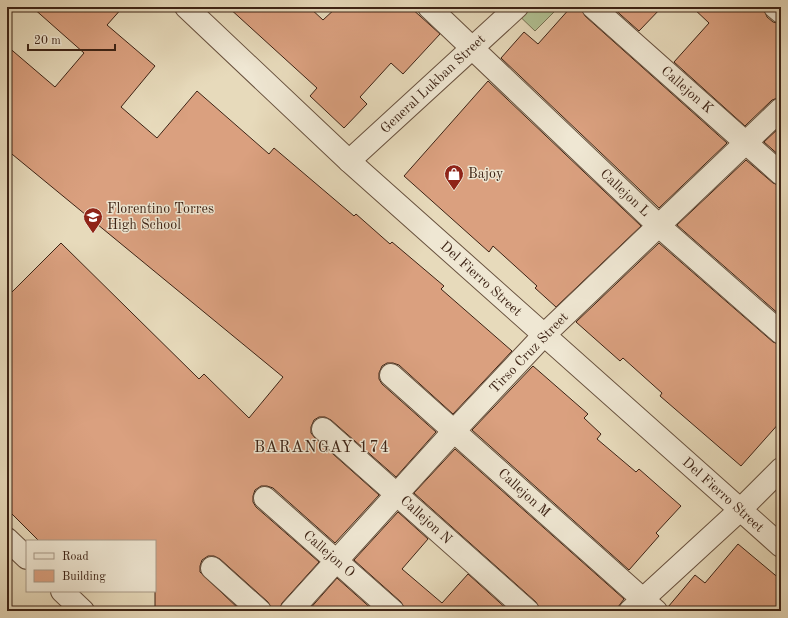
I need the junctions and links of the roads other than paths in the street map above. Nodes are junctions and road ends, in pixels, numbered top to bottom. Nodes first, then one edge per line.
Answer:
1 (186, 7) edge
2 (429, 7) edge
3 (517, 7) edge
4 (593, 7) edge
5 (775, 7) edge
6 (781, 12) edge
7 (471, 49) junction
8 (781, 109) edge
9 (745, 142) junction
10 (349, 161) junction
11 (781, 174) edge
12 (659, 226) junction
13 (781, 333) edge
14 (544, 335) junction
15 (391, 375) dead end
16 (323, 429) dead end
17 (454, 431) junction
18 (781, 469) edge
19 (398, 495) junction
20 (265, 498) dead end
21 (740, 510) junction
22 (7, 539) edge
23 (781, 546) edge
24 (26, 557) edge
25 (337, 560) junction
26 (212, 568) dead end
27 (63, 592) edge
28 (643, 607) edge
29 (83, 611) edge
30 (260, 611) edge
31 (291, 611) edge
32 (394, 611) edge
33 (528, 611) edge

1 - 10 street, Del Fierro Street
2 - 7 street, Callejon L
3 - 7 street, General Lukban Street
4 - 9 street, Callejon K
5 - 6 street
7 - 10 street, General Lukban Street
7 - 12 street, Callejon L
8 - 9 street, Tirso Cruz Street
9 - 11 street, Callejon K
9 - 12 street, Tirso Cruz Street
10 - 14 street, Del Fierro Street
12 - 13 street, Callejon L
12 - 14 street, Tirso Cruz Street
14 - 17 street, Tirso Cruz Street
14 - 21 street, Del Fierro Street
15 - 17 street, Callejon M
16 - 19 street, Callejon N
17 - 19 street, Tirso Cruz Street
17 - 28 street, Callejon M
18 - 21 street
19 - 25 street, Tirso Cruz Street
19 - 33 street, Callejon N
20 - 25 street, Callejon O
21 - 23 street, Del Fierro Street
21 - 28 street
22 - 24 street
25 - 31 street, Tirso Cruz Street
25 - 32 street, Callejon O
26 - 30 street
27 - 29 street

